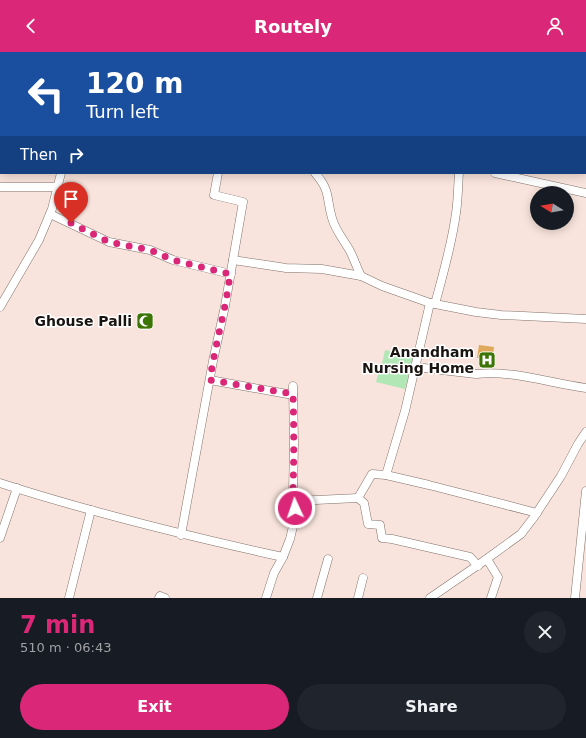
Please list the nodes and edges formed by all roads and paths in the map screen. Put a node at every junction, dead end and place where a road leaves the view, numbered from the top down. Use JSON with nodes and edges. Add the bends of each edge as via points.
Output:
{"nodes":[{"id":1,"x":61,"y":174,"type":"edge"},
{"id":2,"x":218,"y":174,"type":"edge"},
{"id":3,"x":316,"y":174,"type":"edge"},
{"id":4,"x":459,"y":174,"type":"edge"},
{"id":5,"x":500,"y":174,"type":"edge"},
{"id":6,"x":0,"y":187,"type":"edge"},
{"id":7,"x":58,"y":187,"type":"junction"},
{"id":8,"x":586,"y":193,"type":"edge"},
{"id":9,"x":50,"y":214,"type":"junction"},
{"id":10,"x":233,"y":260,"type":"junction"},
{"id":11,"x":230,"y":274,"type":"junction"},
{"id":12,"x":361,"y":276,"type":"junction"},
{"id":13,"x":432,"y":303,"type":"junction"},
{"id":14,"x":0,"y":307,"type":"edge"},
{"id":15,"x":586,"y":319,"type":"edge"},
{"id":16,"x":415,"y":367,"type":"junction"},
{"id":17,"x":210,"y":380,"type":"junction"},
{"id":18,"x":293,"y":386,"type":"dead end"},
{"id":19,"x":586,"y":388,"type":"edge"},
{"id":20,"x":293,"y":394,"type":"junction"},
{"id":21,"x":586,"y":432,"type":"edge"},
{"id":22,"x":386,"y":476,"type":"junction"},
{"id":23,"x":0,"y":483,"type":"edge"},
{"id":24,"x":17,"y":488,"type":"junction"},
{"id":25,"x":586,"y":492,"type":"edge"},
{"id":26,"x":358,"y":498,"type":"junction"},
{"id":27,"x":295,"y":501,"type":"junction"},
{"id":28,"x":91,"y":510,"type":"junction"},
{"id":29,"x":537,"y":513,"type":"junction"},
{"id":30,"x":181,"y":534,"type":"junction"},
{"id":31,"x":0,"y":538,"type":"edge"},
{"id":32,"x":282,"y":557,"type":"junction"},
{"id":33,"x":328,"y":559,"type":"dead end"},
{"id":34,"x":487,"y":559,"type":"junction"},
{"id":35,"x":478,"y":566,"type":"junction"},
{"id":36,"x":363,"y":578,"type":"dead end"},
{"id":37,"x":69,"y":598,"type":"edge"},
{"id":38,"x":159,"y":598,"type":"edge"},
{"id":39,"x":165,"y":598,"type":"edge"},
{"id":40,"x":266,"y":598,"type":"edge"},
{"id":41,"x":317,"y":598,"type":"edge"},
{"id":42,"x":358,"y":598,"type":"edge"},
{"id":43,"x":430,"y":598,"type":"edge"},
{"id":44,"x":491,"y":598,"type":"edge"},
{"id":45,"x":575,"y":598,"type":"edge"}],
"edges":[{"from":1,"to":7,"type":"street"},
{"from":2,"to":10,"type":"street","via":[[214,195],[243,202]]},
{"from":3,"to":12,"type":"street","via":[[326,188],[332,219]]},
{"from":4,"to":13,"type":"street","via":[[457,211],[443,273]]},
{"from":5,"to":8,"type":"street"},
{"from":6,"to":7,"type":"street"},
{"from":7,"to":9,"type":"street"},
{"from":9,"to":11,"type":"street","via":[[109,242],[150,250],[173,260]]},
{"from":9,"to":14,"type":"street","via":[[39,240]]},
{"from":10,"to":11,"type":"street"},
{"from":10,"to":12,"type":"street","via":[[286,268],[322,269]]},
{"from":11,"to":17,"type":"street"},
{"from":12,"to":13,"type":"street"},
{"from":13,"to":15,"type":"street","via":[[488,314]]},
{"from":13,"to":16,"type":"street"},
{"from":16,"to":19,"type":"street","via":[[511,375]]},
{"from":16,"to":22,"type":"street"},
{"from":17,"to":20,"type":"street"},
{"from":17,"to":30,"type":"street"},
{"from":18,"to":20,"type":"street"},
{"from":20,"to":27,"type":"street"},
{"from":21,"to":29,"type":"street"},
{"from":22,"to":26,"type":"street","via":[[372,474]]},
{"from":22,"to":29,"type":"street"},
{"from":23,"to":24,"type":"street"},
{"from":24,"to":28,"type":"street"},
{"from":24,"to":31,"type":"street"},
{"from":25,"to":45,"type":"street"},
{"from":26,"to":27,"type":"street"},
{"from":26,"to":35,"type":"street","via":[[364,503],[368,524],[380,525],[382,538],[470,558]]},
{"from":27,"to":32,"type":"street","via":[[294,522]]},
{"from":28,"to":30,"type":"street"},
{"from":28,"to":37,"type":"street"},
{"from":29,"to":34,"type":"street","via":[[521,534]]},
{"from":30,"to":32,"type":"street"},
{"from":32,"to":40,"type":"street"},
{"from":33,"to":41,"type":"street"},
{"from":34,"to":35,"type":"street"},
{"from":34,"to":44,"type":"street","via":[[498,577]]},
{"from":35,"to":43,"type":"street"},
{"from":36,"to":42,"type":"street"},
{"from":38,"to":39,"type":"street"}]}
